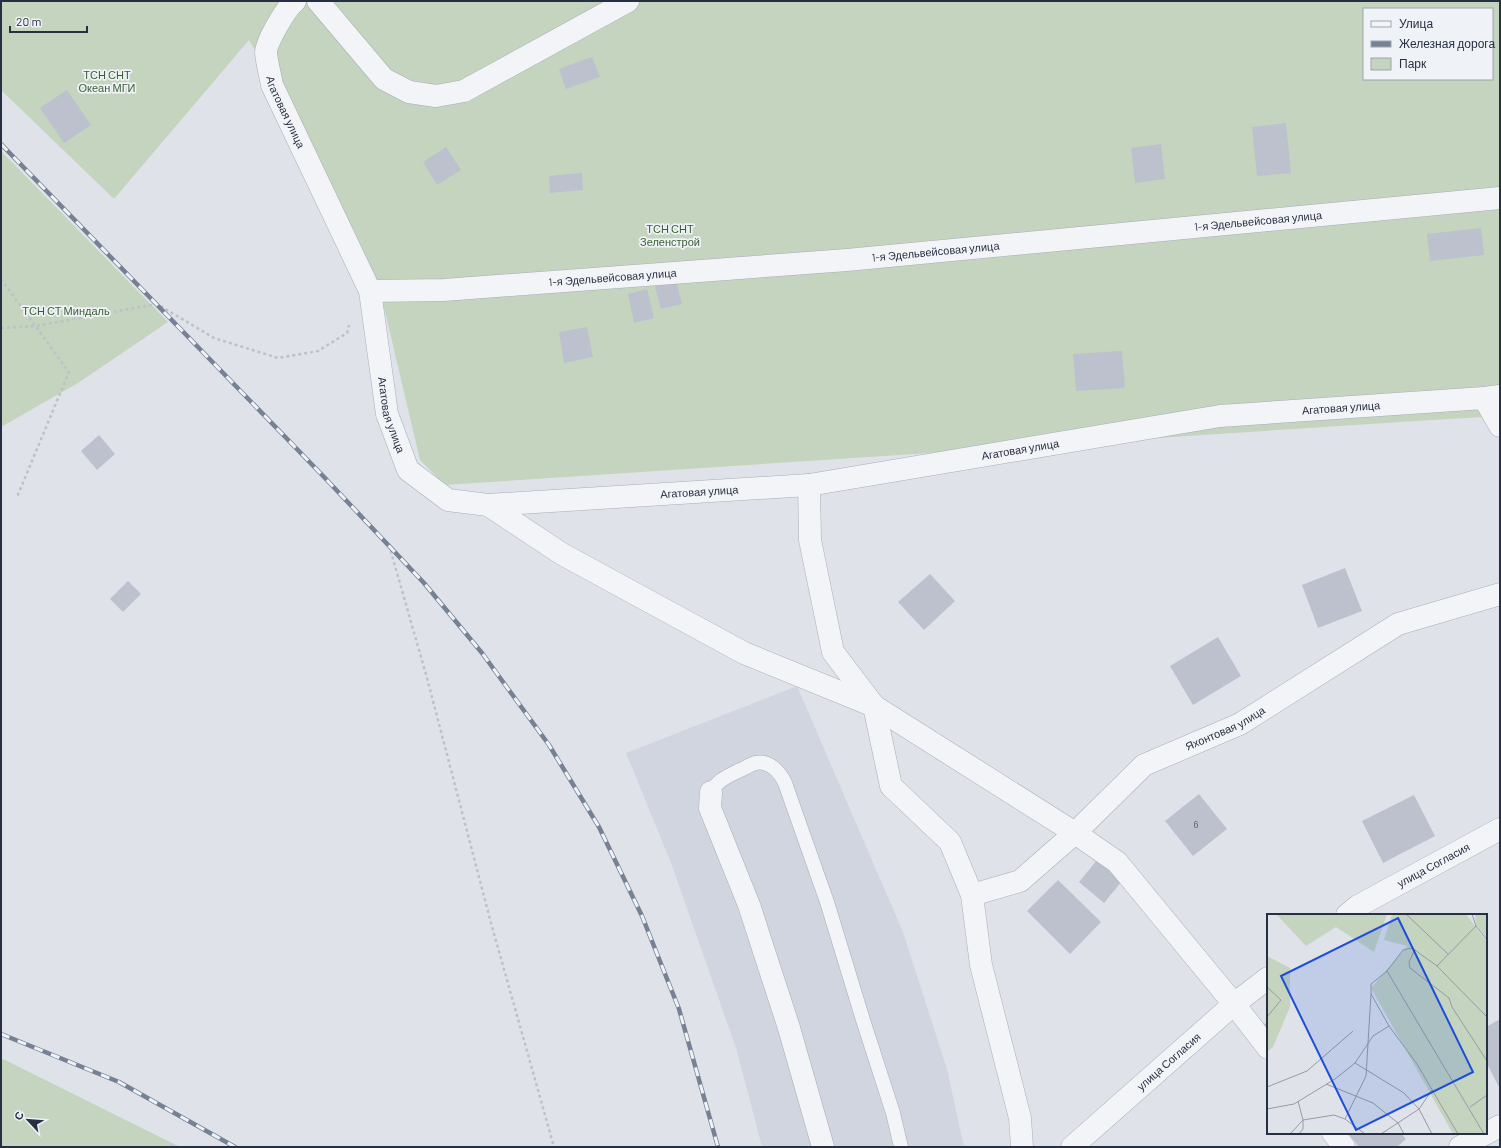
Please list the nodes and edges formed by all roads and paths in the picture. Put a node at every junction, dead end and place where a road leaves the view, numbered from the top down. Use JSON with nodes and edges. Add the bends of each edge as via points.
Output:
{"nodes":[{"id":1,"x":295,"y":1,"type":"edge"},
{"id":2,"x":318,"y":1,"type":"edge"},
{"id":3,"x":628,"y":1,"type":"edge"},
{"id":4,"x":1500,"y":198,"type":"edge"},
{"id":5,"x":1,"y":279,"type":"edge"},
{"id":6,"x":370,"y":292,"type":"junction"},
{"id":7,"x":349,"y":320,"type":"dead end"},
{"id":8,"x":36,"y":326,"type":"junction"},
{"id":9,"x":1,"y":328,"type":"edge"},
{"id":10,"x":1492,"y":397,"type":"edge"},
{"id":11,"x":1500,"y":426,"type":"edge"},
{"id":12,"x":810,"y":484,"type":"junction"},
{"id":13,"x":17,"y":497,"type":"dead end"},
{"id":14,"x":488,"y":505,"type":"junction"},
{"id":15,"x":388,"y":545,"type":"dead end"},
{"id":16,"x":1500,"y":594,"type":"edge"},
{"id":17,"x":874,"y":706,"type":"junction"},
{"id":18,"x":711,"y":792,"type":"joint"},
{"id":19,"x":1500,"y":829,"type":"edge"},
{"id":20,"x":1075,"y":832,"type":"junction"},
{"id":21,"x":972,"y":895,"type":"junction"},
{"id":22,"x":1348,"y":914,"type":"edge"},
{"id":23,"x":1267,"y":979,"type":"edge"},
{"id":24,"x":1234,"y":1004,"type":"junction"},
{"id":25,"x":1267,"y":1047,"type":"edge"},
{"id":26,"x":1500,"y":1126,"type":"edge"},
{"id":27,"x":1487,"y":1133,"type":"edge"},
{"id":28,"x":1334,"y":1134,"type":"edge"},
{"id":29,"x":1485,"y":1134,"type":"edge"},
{"id":30,"x":554,"y":1147,"type":"edge"},
{"id":31,"x":823,"y":1147,"type":"edge"},
{"id":32,"x":901,"y":1147,"type":"edge"},
{"id":33,"x":1022,"y":1147,"type":"edge"},
{"id":34,"x":1072,"y":1147,"type":"edge"},
{"id":35,"x":1344,"y":1147,"type":"edge"},
{"id":36,"x":1460,"y":1147,"type":"edge"}],
"edges":[{"from":1,"to":6,"type":"street","name":"Агатовая улица","via":[[279,22],[266,51],[272,84]]},
{"from":2,"to":3,"type":"street","via":[[384,79],[409,92],[436,96],[464,91]]},
{"from":4,"to":6,"type":"street","name":"1-я Эдельвейсовая улица","via":[[848,260],[444,290]]},
{"from":5,"to":8,"type":"path"},
{"from":6,"to":14,"type":"street","name":"Агатовая улица","via":[[387,414],[408,470],[448,500]]},
{"from":7,"to":8,"type":"path","via":[[347,333],[318,351],[278,358],[214,338],[156,304]]},
{"from":8,"to":9,"type":"path"},
{"from":8,"to":13,"type":"path","via":[[69,372]]},
{"from":10,"to":11,"type":"street"},
{"from":10,"to":12,"type":"street","name":"Агатовая улица","via":[[1220,416]]},
{"from":12,"to":14,"type":"street","name":"Агатовая улица"},
{"from":12,"to":17,"type":"street","via":[[810,540],[833,652]]},
{"from":14,"to":17,"type":"street","via":[[562,554],[744,653]]},
{"from":15,"to":30,"type":"path","via":[[428,678],[491,923]]},
{"from":16,"to":20,"type":"street","name":"Яхонтовая улица","via":[[1398,624],[1240,724],[1144,765]]},
{"from":17,"to":20,"type":"street"},
{"from":17,"to":21,"type":"street","via":[[891,786],[950,842]]},
{"from":18,"to":31,"type":"street","via":[[710,808],[748,905],[787,1021]]},
{"from":18,"to":32,"type":"lane","via":[[721,780],[756,763],[765,764],[781,774],[827,902],[893,1113]]},
{"from":19,"to":22,"type":"street","name":"улица Согласия","via":[[1358,906]]},
{"from":20,"to":21,"type":"street","name":"Яхонтовая улица","via":[[1020,881]]},
{"from":20,"to":24,"type":"street","via":[[1117,862]]},
{"from":21,"to":33,"type":"street","via":[[981,965],[1020,1118]]},
{"from":23,"to":24,"type":"street","name":"улица Согласия"},
{"from":24,"to":25,"type":"street"},
{"from":24,"to":34,"type":"street","name":"улица Согласия"},
{"from":26,"to":27,"type":"street"},
{"from":28,"to":35,"type":"street"},
{"from":29,"to":36,"type":"street"}]}
